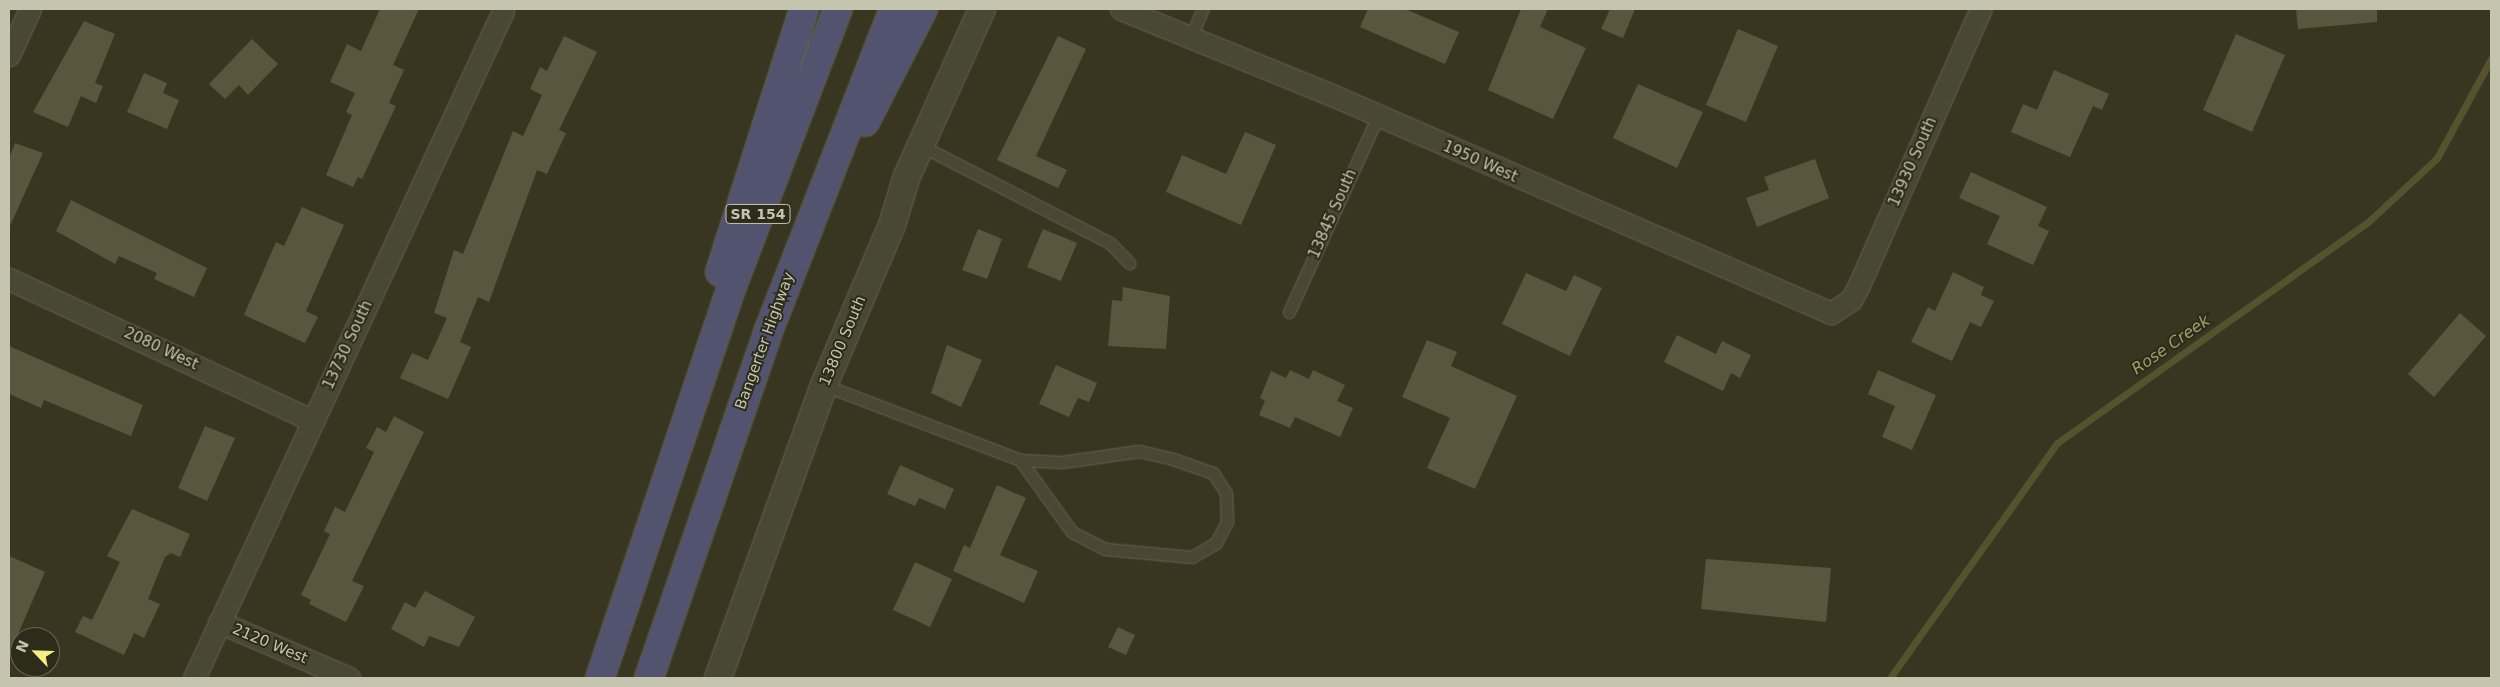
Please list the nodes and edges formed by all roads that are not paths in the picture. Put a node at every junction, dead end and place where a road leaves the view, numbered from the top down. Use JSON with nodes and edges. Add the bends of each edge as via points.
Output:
{"nodes":[{"id":1,"x":30,"y":9,"type":"edge"},
{"id":2,"x":804,"y":9,"type":"edge"},
{"id":3,"x":838,"y":9,"type":"edge"},
{"id":4,"x":894,"y":9,"type":"edge"},
{"id":5,"x":923,"y":9,"type":"edge"},
{"id":6,"x":982,"y":9,"type":"edge"},
{"id":7,"x":1121,"y":9,"type":"edge"},
{"id":8,"x":1203,"y":9,"type":"edge"},
{"id":9,"x":1981,"y":9,"type":"edge"},
{"id":10,"x":503,"y":11,"type":"dead end"},
{"id":11,"x":1190,"y":39,"type":"junction"},
{"id":12,"x":9,"y":55,"type":"edge"},
{"id":13,"x":1378,"y":116,"type":"junction"},
{"id":14,"x":920,"y":145,"type":"junction"},
{"id":15,"x":1129,"y":263,"type":"dead end"},
{"id":16,"x":9,"y":279,"type":"edge"},
{"id":17,"x":1839,"y":311,"type":"joint"},
{"id":18,"x":1289,"y":312,"type":"dead end"},
{"id":19,"x":768,"y":332,"type":"junction"},
{"id":20,"x":824,"y":384,"type":"junction"},
{"id":21,"x":313,"y":420,"type":"junction"},
{"id":22,"x":684,"y":422,"type":"junction"},
{"id":23,"x":1020,"y":460,"type":"junction"},
{"id":24,"x":220,"y":622,"type":"junction"},
{"id":25,"x":194,"y":678,"type":"edge"},
{"id":26,"x":349,"y":678,"type":"edge"},
{"id":27,"x":600,"y":678,"type":"edge"},
{"id":28,"x":649,"y":678,"type":"edge"},
{"id":29,"x":718,"y":678,"type":"edge"}],
"edges":[{"from":1,"to":12,"type":"street"},
{"from":2,"to":22,"type":"highway","via":[[738,206]]},
{"from":3,"to":22,"type":"highway","number":"SR 154"},
{"from":4,"to":19,"type":"highway","name":"Bangerter Highway","number":"SR 154"},
{"from":5,"to":19,"type":"highway"},
{"from":6,"to":14,"type":"street","name":"13800 South"},
{"from":7,"to":11,"type":"street","name":"1950 West"},
{"from":8,"to":11,"type":"lane"},
{"from":9,"to":17,"type":"street","name":"13930 South","via":[[1858,286]]},
{"from":10,"to":21,"type":"street","name":"13730 South"},
{"from":11,"to":13,"type":"street","name":"1950 West"},
{"from":13,"to":17,"type":"street","name":"1950 West","via":[[1816,309]]},
{"from":13,"to":18,"type":"lane","name":"13845 South"},
{"from":14,"to":15,"type":"lane","via":[[1110,243]]},
{"from":14,"to":20,"type":"street","name":"13800 South"},
{"from":16,"to":21,"type":"street","name":"2080 West"},
{"from":19,"to":28,"type":"highway","name":"Bangerter Highway","number":"SR 154"},
{"from":20,"to":23,"type":"lane"},
{"from":20,"to":29,"type":"street","name":"13800 South"},
{"from":21,"to":24,"type":"street","name":"13730 South"},
{"from":22,"to":27,"type":"highway","number":"SR 154"},
{"from":23,"to":23,"type":"lane","via":[[1062,462],[1139,451],[1173,458],[1213,473],[1226,493],[1227,522],[1216,543],[1192,557],[1105,549],[1072,532]]},
{"from":24,"to":25,"type":"street","name":"13730 South"},
{"from":24,"to":26,"type":"street","name":"2120 West"}]}
